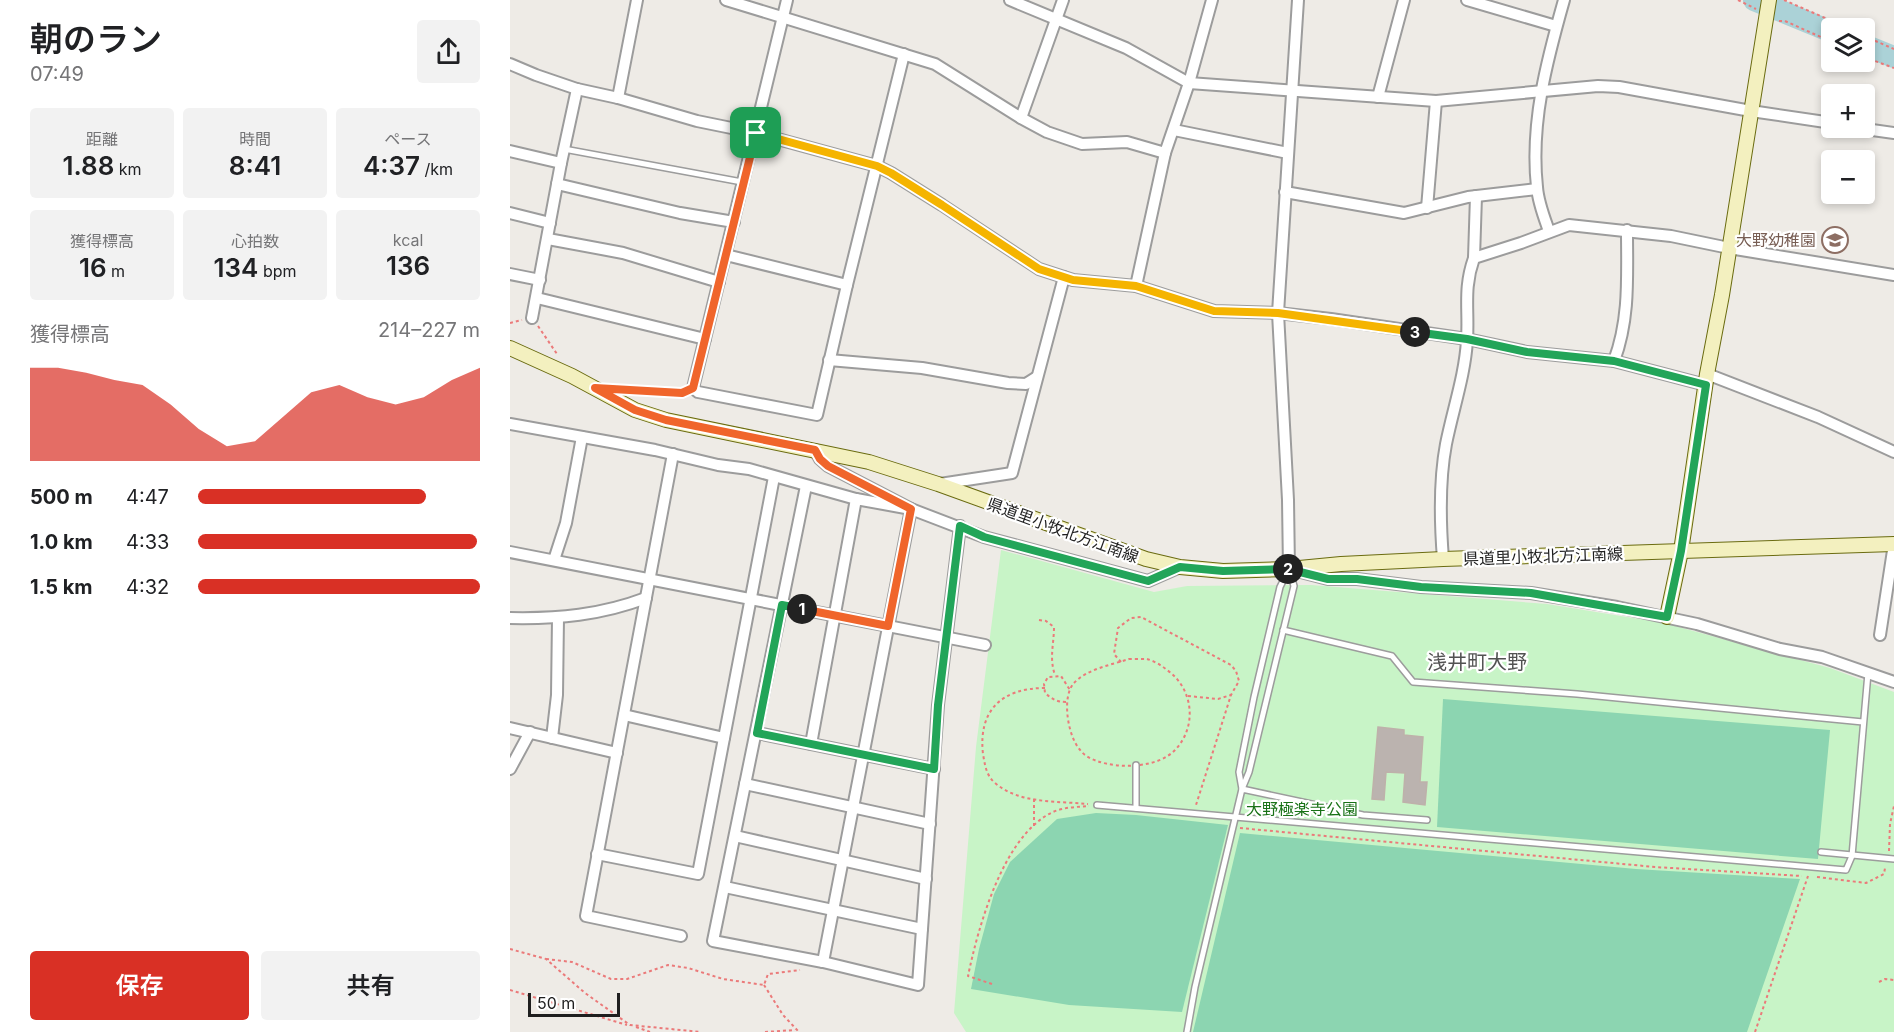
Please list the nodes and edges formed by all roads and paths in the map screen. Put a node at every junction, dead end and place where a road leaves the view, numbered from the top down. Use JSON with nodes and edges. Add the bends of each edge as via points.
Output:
{"nodes":[{"id":1,"x":637,"y":0,"type":"edge"},
{"id":2,"x":726,"y":0,"type":"edge"},
{"id":3,"x":788,"y":0,"type":"edge"},
{"id":4,"x":1010,"y":0,"type":"edge"},
{"id":5,"x":1063,"y":0,"type":"edge"},
{"id":6,"x":1212,"y":0,"type":"edge"},
{"id":7,"x":1298,"y":0,"type":"edge"},
{"id":8,"x":1404,"y":0,"type":"edge"},
{"id":9,"x":1467,"y":0,"type":"edge"},
{"id":10,"x":1564,"y":0,"type":"edge"},
{"id":11,"x":1738,"y":0,"type":"edge"},
{"id":12,"x":1784,"y":0,"type":"edge"},
{"id":13,"x":1767,"y":10,"type":"edge"},
{"id":14,"x":783,"y":17,"type":"junction"},
{"id":15,"x":1056,"y":18,"type":"junction"},
{"id":16,"x":1825,"y":18,"type":"edge"},
{"id":17,"x":1556,"y":26,"type":"junction"},
{"id":18,"x":1821,"y":37,"type":"edge"},
{"id":19,"x":1875,"y":41,"type":"edge"},
{"id":20,"x":1894,"y":49,"type":"edge"},
{"id":21,"x":904,"y":54,"type":"junction"},
{"id":22,"x":1875,"y":61,"type":"edge"},
{"id":23,"x":510,"y":64,"type":"edge"},
{"id":24,"x":1894,"y":68,"type":"edge"},
{"id":25,"x":1189,"y":83,"type":"junction"},
{"id":26,"x":577,"y":89,"type":"junction"},
{"id":27,"x":1542,"y":90,"type":"junction"},
{"id":28,"x":1293,"y":91,"type":"junction"},
{"id":29,"x":1378,"y":97,"type":"junction"},
{"id":30,"x":618,"y":98,"type":"junction"},
{"id":31,"x":1436,"y":101,"type":"junction"},
{"id":32,"x":1751,"y":111,"type":"junction"},
{"id":33,"x":1021,"y":118,"type":"junction"},
{"id":34,"x":1821,"y":121,"type":"edge"},
{"id":35,"x":1174,"y":130,"type":"junction"},
{"id":36,"x":1875,"y":130,"type":"edge"},
{"id":37,"x":756,"y":133,"type":"junction"},
{"id":38,"x":1894,"y":133,"type":"edge"},
{"id":39,"x":564,"y":149,"type":"junction"},
{"id":40,"x":510,"y":151,"type":"edge"},
{"id":41,"x":1165,"y":153,"type":"junction"},
{"id":42,"x":1288,"y":153,"type":"junction"},
{"id":43,"x":561,"y":163,"type":"junction"},
{"id":44,"x":877,"y":166,"type":"junction"},
{"id":45,"x":744,"y":182,"type":"junction"},
{"id":46,"x":557,"y":184,"type":"junction"},
{"id":47,"x":1537,"y":189,"type":"junction"},
{"id":48,"x":1285,"y":192,"type":"junction"},
{"id":49,"x":1476,"y":196,"type":"junction"},
{"id":50,"x":1427,"y":208,"type":"junction"},
{"id":51,"x":510,"y":213,"type":"edge"},
{"id":52,"x":734,"y":222,"type":"junction"},
{"id":53,"x":550,"y":223,"type":"junction"},
{"id":54,"x":1627,"y":230,"type":"junction"},
{"id":55,"x":1549,"y":231,"type":"junction"},
{"id":56,"x":548,"y":239,"type":"junction"},
{"id":57,"x":1729,"y":248,"type":"junction"},
{"id":58,"x":726,"y":255,"type":"junction"},
{"id":59,"x":1474,"y":258,"type":"junction"},
{"id":60,"x":510,"y":274,"type":"edge"},
{"id":61,"x":1894,"y":275,"type":"edge"},
{"id":62,"x":1064,"y":277,"type":"junction"},
{"id":63,"x":540,"y":280,"type":"junction"},
{"id":64,"x":719,"y":282,"type":"junction"},
{"id":65,"x":847,"y":285,"type":"junction"},
{"id":66,"x":1136,"y":286,"type":"junction"},
{"id":67,"x":537,"y":298,"type":"junction"},
{"id":68,"x":1278,"y":313,"type":"junction"},
{"id":69,"x":532,"y":318,"type":"joint"},
{"id":70,"x":705,"y":339,"type":"junction"},
{"id":71,"x":1467,"y":339,"type":"junction"},
{"id":72,"x":510,"y":348,"type":"edge"},
{"id":73,"x":559,"y":357,"type":"dead end"},
{"id":74,"x":829,"y":360,"type":"junction"},
{"id":75,"x":1614,"y":361,"type":"junction"},
{"id":76,"x":1038,"y":377,"type":"junction"},
{"id":77,"x":1706,"y":380,"type":"junction"},
{"id":78,"x":693,"y":388,"type":"junction"},
{"id":79,"x":627,"y":390,"type":"dead end"},
{"id":80,"x":510,"y":424,"type":"edge"},
{"id":81,"x":582,"y":437,"type":"junction"},
{"id":82,"x":815,"y":450,"type":"junction"},
{"id":83,"x":1894,"y":452,"type":"edge"},
{"id":84,"x":673,"y":454,"type":"junction"},
{"id":85,"x":774,"y":477,"type":"junction"},
{"id":86,"x":938,"y":484,"type":"junction"},
{"id":87,"x":806,"y":486,"type":"junction"},
{"id":88,"x":856,"y":499,"type":"junction"},
{"id":89,"x":911,"y":509,"type":"junction"},
{"id":90,"x":960,"y":526,"type":"junction"},
{"id":91,"x":1894,"y":544,"type":"edge"},
{"id":92,"x":1681,"y":551,"type":"junction"},
{"id":93,"x":510,"y":552,"type":"edge"},
{"id":94,"x":1443,"y":559,"type":"junction"},
{"id":95,"x":554,"y":560,"type":"junction"},
{"id":96,"x":1180,"y":567,"type":"junction"},
{"id":97,"x":1289,"y":569,"type":"junction"},
{"id":98,"x":650,"y":579,"type":"junction"},
{"id":99,"x":646,"y":598,"type":"junction"},
{"id":100,"x":752,"y":599,"type":"junction"},
{"id":101,"x":782,"y":605,"type":"junction"},
{"id":102,"x":834,"y":615,"type":"junction"},
{"id":103,"x":1667,"y":617,"type":"junction"},
{"id":104,"x":510,"y":618,"type":"edge"},
{"id":105,"x":558,"y":618,"type":"junction"},
{"id":106,"x":1039,"y":620,"type":"dead end"},
{"id":107,"x":888,"y":626,"type":"junction"},
{"id":108,"x":1283,"y":630,"type":"junction"},
{"id":109,"x":1880,"y":635,"type":"dead end"},
{"id":110,"x":947,"y":638,"type":"junction"},
{"id":111,"x":985,"y":645,"type":"dead end"},
{"id":112,"x":1121,"y":662,"type":"junction"},
{"id":113,"x":1868,"y":673,"type":"junction"},
{"id":114,"x":1055,"y":675,"type":"junction"},
{"id":115,"x":1894,"y":682,"type":"edge"},
{"id":116,"x":1045,"y":688,"type":"junction"},
{"id":117,"x":1071,"y":690,"type":"junction"},
{"id":118,"x":1231,"y":695,"type":"junction"},
{"id":119,"x":1188,"y":696,"type":"junction"},
{"id":120,"x":1066,"y":702,"type":"junction"},
{"id":121,"x":624,"y":715,"type":"junction"},
{"id":122,"x":1863,"y":722,"type":"junction"},
{"id":123,"x":510,"y":728,"type":"edge"},
{"id":124,"x":530,"y":732,"type":"junction"},
{"id":125,"x":757,"y":733,"type":"junction"},
{"id":126,"x":552,"y":738,"type":"junction"},
{"id":127,"x":724,"y":738,"type":"junction"},
{"id":128,"x":811,"y":744,"type":"junction"},
{"id":129,"x":616,"y":753,"type":"junction"},
{"id":130,"x":863,"y":754,"type":"junction"},
{"id":131,"x":1136,"y":765,"type":"junction"},
{"id":132,"x":510,"y":769,"type":"edge"},
{"id":133,"x":934,"y":769,"type":"junction"},
{"id":134,"x":745,"y":784,"type":"junction"},
{"id":135,"x":1242,"y":789,"type":"junction"},
{"id":136,"x":1034,"y":799,"type":"junction"},
{"id":137,"x":1097,"y":806,"type":"junction"},
{"id":138,"x":1894,"y":806,"type":"edge"},
{"id":139,"x":853,"y":808,"type":"junction"},
{"id":140,"x":1136,"y":808,"type":"junction"},
{"id":141,"x":1194,"y":813,"type":"junction"},
{"id":142,"x":1237,"y":818,"type":"junction"},
{"id":143,"x":1428,"y":820,"type":"dead end"},
{"id":144,"x":930,"y":824,"type":"junction"},
{"id":145,"x":1034,"y":826,"type":"junction"},
{"id":146,"x":1234,"y":828,"type":"junction"},
{"id":147,"x":735,"y":837,"type":"junction"},
{"id":148,"x":1821,"y":852,"type":"dead end"},
{"id":149,"x":597,"y":854,"type":"junction"},
{"id":150,"x":1852,"y":856,"type":"junction"},
{"id":151,"x":1891,"y":859,"type":"edge"},
{"id":152,"x":843,"y":861,"type":"junction"},
{"id":153,"x":1808,"y":876,"type":"junction"},
{"id":154,"x":926,"y":879,"type":"junction"},
{"id":155,"x":725,"y":887,"type":"junction"},
{"id":156,"x":833,"y":910,"type":"junction"},
{"id":157,"x":922,"y":929,"type":"junction"},
{"id":158,"x":681,"y":936,"type":"dead end"},
{"id":159,"x":510,"y":949,"type":"edge"},
{"id":160,"x":546,"y":959,"type":"junction"},
{"id":161,"x":823,"y":962,"type":"junction"},
{"id":162,"x":1894,"y":980,"type":"edge"},
{"id":163,"x":1879,"y":982,"type":"dead end"},
{"id":164,"x":992,"y":984,"type":"dead end"},
{"id":165,"x":764,"y":985,"type":"junction"},
{"id":166,"x":510,"y":990,"type":"edge"},
{"id":167,"x":630,"y":1025,"type":"junction"},
{"id":168,"x":795,"y":1029,"type":"junction"},
{"id":169,"x":650,"y":1032,"type":"edge"},
{"id":170,"x":701,"y":1032,"type":"edge"},
{"id":171,"x":765,"y":1032,"type":"edge"},
{"id":172,"x":799,"y":1032,"type":"edge"},
{"id":173,"x":1186,"y":1032,"type":"edge"},
{"id":174,"x":1755,"y":1032,"type":"edge"}],
"edges":[{"from":1,"to":30,"type":"street"},
{"from":2,"to":14,"type":"street"},
{"from":3,"to":14,"type":"street"},
{"from":4,"to":15,"type":"street"},
{"from":5,"to":15,"type":"street"},
{"from":6,"to":25,"type":"street"},
{"from":7,"to":28,"type":"street"},
{"from":8,"to":29,"type":"street"},
{"from":9,"to":17,"type":"street"},
{"from":10,"to":17,"type":"street"},
{"from":11,"to":13,"type":"path"},
{"from":12,"to":16,"type":"path"},
{"from":13,"to":18,"type":"path","via":[[1777,21]]},
{"from":13,"to":32,"type":"main road"},
{"from":14,"to":21,"type":"street"},
{"from":14,"to":37,"type":"street"},
{"from":15,"to":25,"type":"street","via":[[1126,48]]},
{"from":15,"to":33,"type":"street"},
{"from":17,"to":27,"type":"street"},
{"from":19,"to":20,"type":"path"},
{"from":21,"to":33,"type":"street","via":[[935,64]]},
{"from":21,"to":44,"type":"street"},
{"from":22,"to":24,"type":"path"},
{"from":23,"to":26,"type":"street"},
{"from":25,"to":28,"type":"street"},
{"from":25,"to":35,"type":"street"},
{"from":26,"to":30,"type":"street"},
{"from":26,"to":39,"type":"street"},
{"from":27,"to":31,"type":"street"},
{"from":27,"to":32,"type":"street","via":[[1619,87]]},
{"from":27,"to":47,"type":"street","via":[[1535,145]]},
{"from":28,"to":29,"type":"street"},
{"from":28,"to":42,"type":"street"},
{"from":29,"to":31,"type":"street"},
{"from":30,"to":37,"type":"street"},
{"from":31,"to":50,"type":"street"},
{"from":32,"to":34,"type":"street"},
{"from":32,"to":57,"type":"main road"},
{"from":33,"to":41,"type":"street","via":[[1082,144],[1127,142]]},
{"from":35,"to":41,"type":"street"},
{"from":35,"to":42,"type":"street"},
{"from":36,"to":38,"type":"street"},
{"from":37,"to":44,"type":"street"},
{"from":37,"to":45,"type":"street"},
{"from":39,"to":43,"type":"street"},
{"from":39,"to":45,"type":"lane"},
{"from":40,"to":43,"type":"street"},
{"from":41,"to":66,"type":"street"},
{"from":42,"to":48,"type":"street"},
{"from":43,"to":46,"type":"street"},
{"from":44,"to":62,"type":"street","via":[[1039,269]]},
{"from":44,"to":65,"type":"street"},
{"from":45,"to":52,"type":"street"},
{"from":46,"to":52,"type":"street"},
{"from":46,"to":53,"type":"street"},
{"from":47,"to":49,"type":"street"},
{"from":47,"to":55,"type":"street"},
{"from":48,"to":50,"type":"street","via":[[1404,213]]},
{"from":48,"to":68,"type":"street"},
{"from":49,"to":50,"type":"street"},
{"from":49,"to":59,"type":"street"},
{"from":51,"to":53,"type":"street"},
{"from":52,"to":58,"type":"street"},
{"from":53,"to":56,"type":"street"},
{"from":54,"to":55,"type":"street","via":[[1569,225]]},
{"from":54,"to":57,"type":"street"},
{"from":54,"to":75,"type":"street","via":[[1626,320]]},
{"from":55,"to":59,"type":"street"},
{"from":56,"to":63,"type":"street"},
{"from":56,"to":64,"type":"street","via":[[623,253]]},
{"from":57,"to":61,"type":"street"},
{"from":57,"to":77,"type":"main road"},
{"from":58,"to":64,"type":"street"},
{"from":58,"to":65,"type":"street"},
{"from":59,"to":71,"type":"street","via":[[1466,297]]},
{"from":60,"to":63,"type":"street"},
{"from":62,"to":66,"type":"street"},
{"from":62,"to":76,"type":"street"},
{"from":63,"to":67,"type":"street"},
{"from":64,"to":70,"type":"street"},
{"from":65,"to":74,"type":"street"},
{"from":66,"to":68,"type":"street","via":[[1214,311]]},
{"from":67,"to":69,"type":"street"},
{"from":67,"to":70,"type":"street"},
{"from":68,"to":71,"type":"street"},
{"from":68,"to":97,"type":"street"},
{"from":69,"to":73,"type":"path"},
{"from":70,"to":78,"type":"street"},
{"from":71,"to":75,"type":"street","via":[[1527,352]]},
{"from":71,"to":94,"type":"street","via":[[1446,445]]},
{"from":72,"to":82,"type":"main road","name":"県道里小牧北方江南線","via":[[635,410],[666,420]]},
{"from":74,"to":76,"type":"street","via":[[922,368],[1008,383],[1026,384]]},
{"from":74,"to":78,"type":"street","via":[[817,416]]},
{"from":75,"to":77,"type":"street"},
{"from":76,"to":86,"type":"street","via":[[1012,473]]},
{"from":77,"to":83,"type":"street","via":[[1818,417]]},
{"from":77,"to":92,"type":"main road"},
{"from":78,"to":79,"type":"path","via":[[682,393]]},
{"from":80,"to":81,"type":"street"},
{"from":81,"to":84,"type":"street"},
{"from":81,"to":95,"type":"street","via":[[566,523]]},
{"from":82,"to":86,"type":"main road","name":"県道里小牧北方江南線"},
{"from":82,"to":89,"type":"street","via":[[828,466]]},
{"from":84,"to":85,"type":"street"},
{"from":84,"to":98,"type":"street"},
{"from":85,"to":87,"type":"street"},
{"from":85,"to":100,"type":"street"},
{"from":86,"to":96,"type":"main road","name":"県道里小牧北方江南線","via":[[1146,559]]},
{"from":87,"to":88,"type":"street"},
{"from":87,"to":101,"type":"street"},
{"from":88,"to":89,"type":"street"},
{"from":88,"to":102,"type":"street"},
{"from":89,"to":90,"type":"street"},
{"from":89,"to":107,"type":"street"},
{"from":90,"to":96,"type":"street","via":[[984,537],[1148,581]]},
{"from":90,"to":110,"type":"street"},
{"from":91,"to":92,"type":"main road","name":"県道里小牧北方江南線"},
{"from":91,"to":109,"type":"street"},
{"from":92,"to":94,"type":"main road","name":"県道里小牧北方江南線"},
{"from":92,"to":103,"type":"main road"},
{"from":93,"to":95,"type":"street"},
{"from":94,"to":97,"type":"main road","name":"県道里小牧北方江南線"},
{"from":95,"to":98,"type":"street"},
{"from":96,"to":97,"type":"main road","name":"県道里小牧北方江南線","via":[[1223,571]]},
{"from":97,"to":103,"type":"street","via":[[1328,579],[1543,595]]},
{"from":97,"to":108,"type":"lane","via":[[1294,586]]},
{"from":97,"to":135,"type":"lane","via":[[1280,587],[1254,697],[1239,772]]},
{"from":98,"to":99,"type":"street"},
{"from":98,"to":100,"type":"street"},
{"from":99,"to":105,"type":"street","via":[[595,614]]},
{"from":99,"to":121,"type":"street"},
{"from":100,"to":101,"type":"street"},
{"from":100,"to":127,"type":"street"},
{"from":101,"to":102,"type":"street"},
{"from":101,"to":125,"type":"street"},
{"from":102,"to":107,"type":"street"},
{"from":102,"to":128,"type":"street"},
{"from":103,"to":113,"type":"street","via":[[1822,657]]},
{"from":104,"to":105,"type":"street"},
{"from":105,"to":126,"type":"street"},
{"from":106,"to":114,"type":"path","via":[[1054,627],[1050,652]]},
{"from":107,"to":110,"type":"street"},
{"from":107,"to":130,"type":"street"},
{"from":108,"to":122,"type":"lane","via":[[1392,656],[1413,682]]},
{"from":108,"to":135,"type":"lane"},
{"from":110,"to":111,"type":"street"},
{"from":110,"to":133,"type":"street"},
{"from":112,"to":117,"type":"path","via":[[1085,675],[1072,684]]},
{"from":112,"to":118,"type":"path","via":[[1114,654],[1118,628],[1131,618],[1141,617],[1231,666],[1239,681]]},
{"from":112,"to":119,"type":"path","via":[[1149,660],[1161,665],[1174,675]]},
{"from":113,"to":115,"type":"street"},
{"from":113,"to":122,"type":"lane"},
{"from":114,"to":116,"type":"path","via":[[1048,677]]},
{"from":114,"to":117,"type":"path","via":[[1061,676]]},
{"from":116,"to":120,"type":"path","via":[[1052,698]]},
{"from":116,"to":136,"type":"path","via":[[1006,695],[988,714],[982,738],[985,769],[990,777],[1011,792]]},
{"from":117,"to":120,"type":"path"},
{"from":118,"to":119,"type":"path","via":[[1218,699]]},
{"from":118,"to":141,"type":"path"},
{"from":119,"to":131,"type":"path","via":[[1190,724],[1174,751]]},
{"from":120,"to":131,"type":"path","via":[[1070,732],[1080,751],[1106,764]]},
{"from":121,"to":127,"type":"street"},
{"from":121,"to":129,"type":"street"},
{"from":122,"to":150,"type":"lane"},
{"from":123,"to":124,"type":"street"},
{"from":124,"to":126,"type":"street"},
{"from":124,"to":132,"type":"street"},
{"from":125,"to":128,"type":"street"},
{"from":125,"to":134,"type":"street"},
{"from":126,"to":129,"type":"street"},
{"from":127,"to":149,"type":"street","via":[[698,874]]},
{"from":128,"to":130,"type":"street"},
{"from":129,"to":149,"type":"street"},
{"from":130,"to":133,"type":"street"},
{"from":130,"to":139,"type":"street"},
{"from":131,"to":140,"type":"lane"},
{"from":133,"to":144,"type":"street"},
{"from":134,"to":139,"type":"street"},
{"from":134,"to":147,"type":"street"},
{"from":135,"to":142,"type":"lane"},
{"from":135,"to":143,"type":"lane","via":[[1363,814]]},
{"from":136,"to":137,"type":"path"},
{"from":136,"to":145,"type":"path"},
{"from":137,"to":140,"type":"lane"},
{"from":137,"to":145,"type":"path","via":[[1060,809]]},
{"from":138,"to":151,"type":"path"},
{"from":139,"to":144,"type":"street"},
{"from":139,"to":152,"type":"street"},
{"from":140,"to":141,"type":"lane"},
{"from":141,"to":142,"type":"lane"},
{"from":142,"to":146,"type":"lane"},
{"from":142,"to":150,"type":"lane","via":[[1846,870]]},
{"from":144,"to":154,"type":"street"},
{"from":145,"to":164,"type":"path","via":[[1003,867],[992,889],[970,964],[968,976]]},
{"from":146,"to":153,"type":"path","via":[[1655,867]]},
{"from":146,"to":173,"type":"lane"},
{"from":147,"to":152,"type":"street"},
{"from":147,"to":155,"type":"street"},
{"from":148,"to":150,"type":"lane"},
{"from":149,"to":158,"type":"street","via":[[586,916]]},
{"from":150,"to":151,"type":"lane"},
{"from":151,"to":153,"type":"path","via":[[1884,874],[1866,883]]},
{"from":152,"to":154,"type":"street"},
{"from":152,"to":156,"type":"street"},
{"from":153,"to":174,"type":"path"},
{"from":154,"to":157,"type":"street"},
{"from":155,"to":156,"type":"street"},
{"from":155,"to":161,"type":"street","via":[[713,941]]},
{"from":156,"to":157,"type":"street"},
{"from":156,"to":161,"type":"street"},
{"from":157,"to":161,"type":"street","via":[[918,985]]},
{"from":159,"to":160,"type":"path"},
{"from":160,"to":165,"type":"path","via":[[572,962],[611,979],[627,979],[668,965]]},
{"from":160,"to":167,"type":"path"},
{"from":161,"to":165,"type":"path","via":[[768,974]]},
{"from":162,"to":163,"type":"path"},
{"from":165,"to":168,"type":"path"},
{"from":166,"to":167,"type":"path"},
{"from":167,"to":169,"type":"path"},
{"from":167,"to":170,"type":"path"},
{"from":168,"to":171,"type":"path"},
{"from":168,"to":172,"type":"path"}]}
